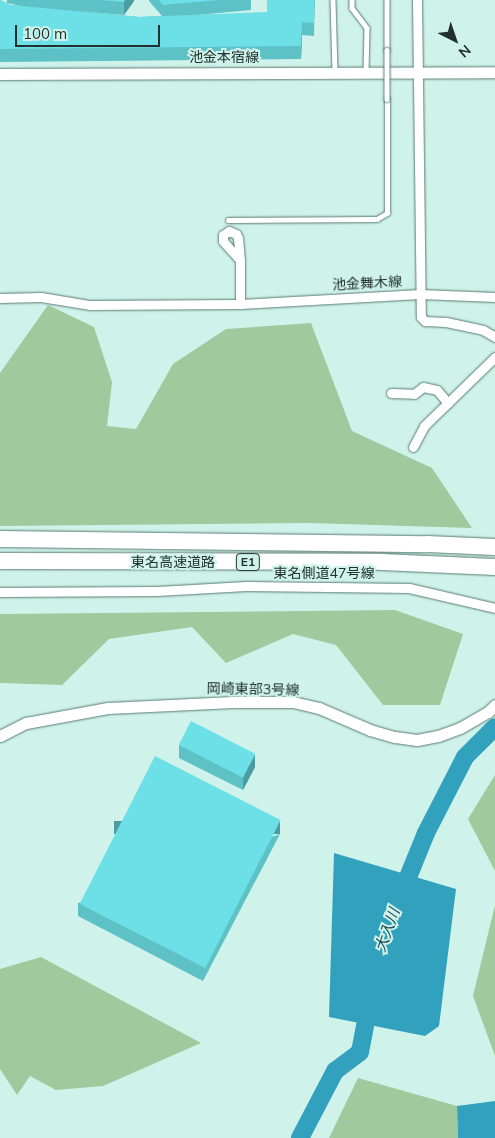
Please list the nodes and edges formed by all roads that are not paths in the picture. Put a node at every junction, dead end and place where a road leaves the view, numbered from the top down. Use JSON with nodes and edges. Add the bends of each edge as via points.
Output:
{"nodes":[{"id":1,"x":333,"y":0,"type":"edge"},
{"id":2,"x":352,"y":0,"type":"edge"},
{"id":3,"x":387,"y":0,"type":"edge"},
{"id":4,"x":418,"y":0,"type":"edge"},
{"id":5,"x":335,"y":71,"type":"junction"},
{"id":6,"x":366,"y":71,"type":"junction"},
{"id":7,"x":417,"y":71,"type":"junction"},
{"id":8,"x":495,"y":72,"type":"edge"},
{"id":9,"x":0,"y":74,"type":"edge"},
{"id":10,"x":228,"y":220,"type":"dead end"},
{"id":11,"x":240,"y":260,"type":"dead end"},
{"id":12,"x":420,"y":294,"type":"junction"},
{"id":13,"x":0,"y":298,"type":"edge"},
{"id":14,"x":495,"y":298,"type":"edge"},
{"id":15,"x":240,"y":304,"type":"junction"},
{"id":16,"x":495,"y":337,"type":"edge"},
{"id":17,"x":495,"y":357,"type":"edge"},
{"id":18,"x":391,"y":393,"type":"dead end"},
{"id":19,"x":448,"y":403,"type":"junction"},
{"id":20,"x":413,"y":448,"type":"dead end"},
{"id":21,"x":0,"y":539,"type":"edge"},
{"id":22,"x":495,"y":547,"type":"edge"},
{"id":23,"x":0,"y":561,"type":"edge"},
{"id":24,"x":495,"y":567,"type":"edge"},
{"id":25,"x":0,"y":592,"type":"edge"},
{"id":26,"x":495,"y":608,"type":"edge"},
{"id":27,"x":495,"y":705,"type":"edge"},
{"id":28,"x":0,"y":736,"type":"edge"}],
"edges":[{"from":1,"to":5,"type":"lane"},
{"from":2,"to":6,"type":"lane","via":[[352,8],[367,28]]},
{"from":3,"to":10,"type":"lane","bridge":true,"via":[[386,213],[377,219]]},
{"from":4,"to":7,"type":"street"},
{"from":5,"to":6,"type":"street","name":"池金本宿線"},
{"from":5,"to":9,"type":"street","name":"池金本宿線"},
{"from":6,"to":7,"type":"street","name":"池金本宿線"},
{"from":7,"to":8,"type":"street","name":"池金本宿線"},
{"from":7,"to":12,"type":"street"},
{"from":11,"to":15,"type":"street"},
{"from":12,"to":14,"type":"street","name":"池金舞木線"},
{"from":12,"to":15,"type":"street","name":"池金舞木線"},
{"from":12,"to":16,"type":"street","via":[[421,317],[425,321],[483,330]]},
{"from":13,"to":15,"type":"street","name":"池金舞木線","via":[[41,298],[90,305]]},
{"from":17,"to":19,"type":"street"},
{"from":18,"to":19,"type":"street","via":[[414,394],[423,387],[437,390]]},
{"from":19,"to":20,"type":"street","via":[[424,426]]},
{"from":21,"to":22,"type":"highway","name":"東名高速道路","number":"E1"},
{"from":23,"to":24,"type":"highway","name":"東名高速道路","number":"E1","via":[[382,562]]},
{"from":25,"to":26,"type":"street","name":"東名側道47号線","via":[[157,591],[246,586],[409,588]]},
{"from":27,"to":28,"type":"street","name":"岡崎東部3号線","via":[[460,728],[417,740],[370,730],[319,708],[293,702],[108,708],[26,723]]}]}
